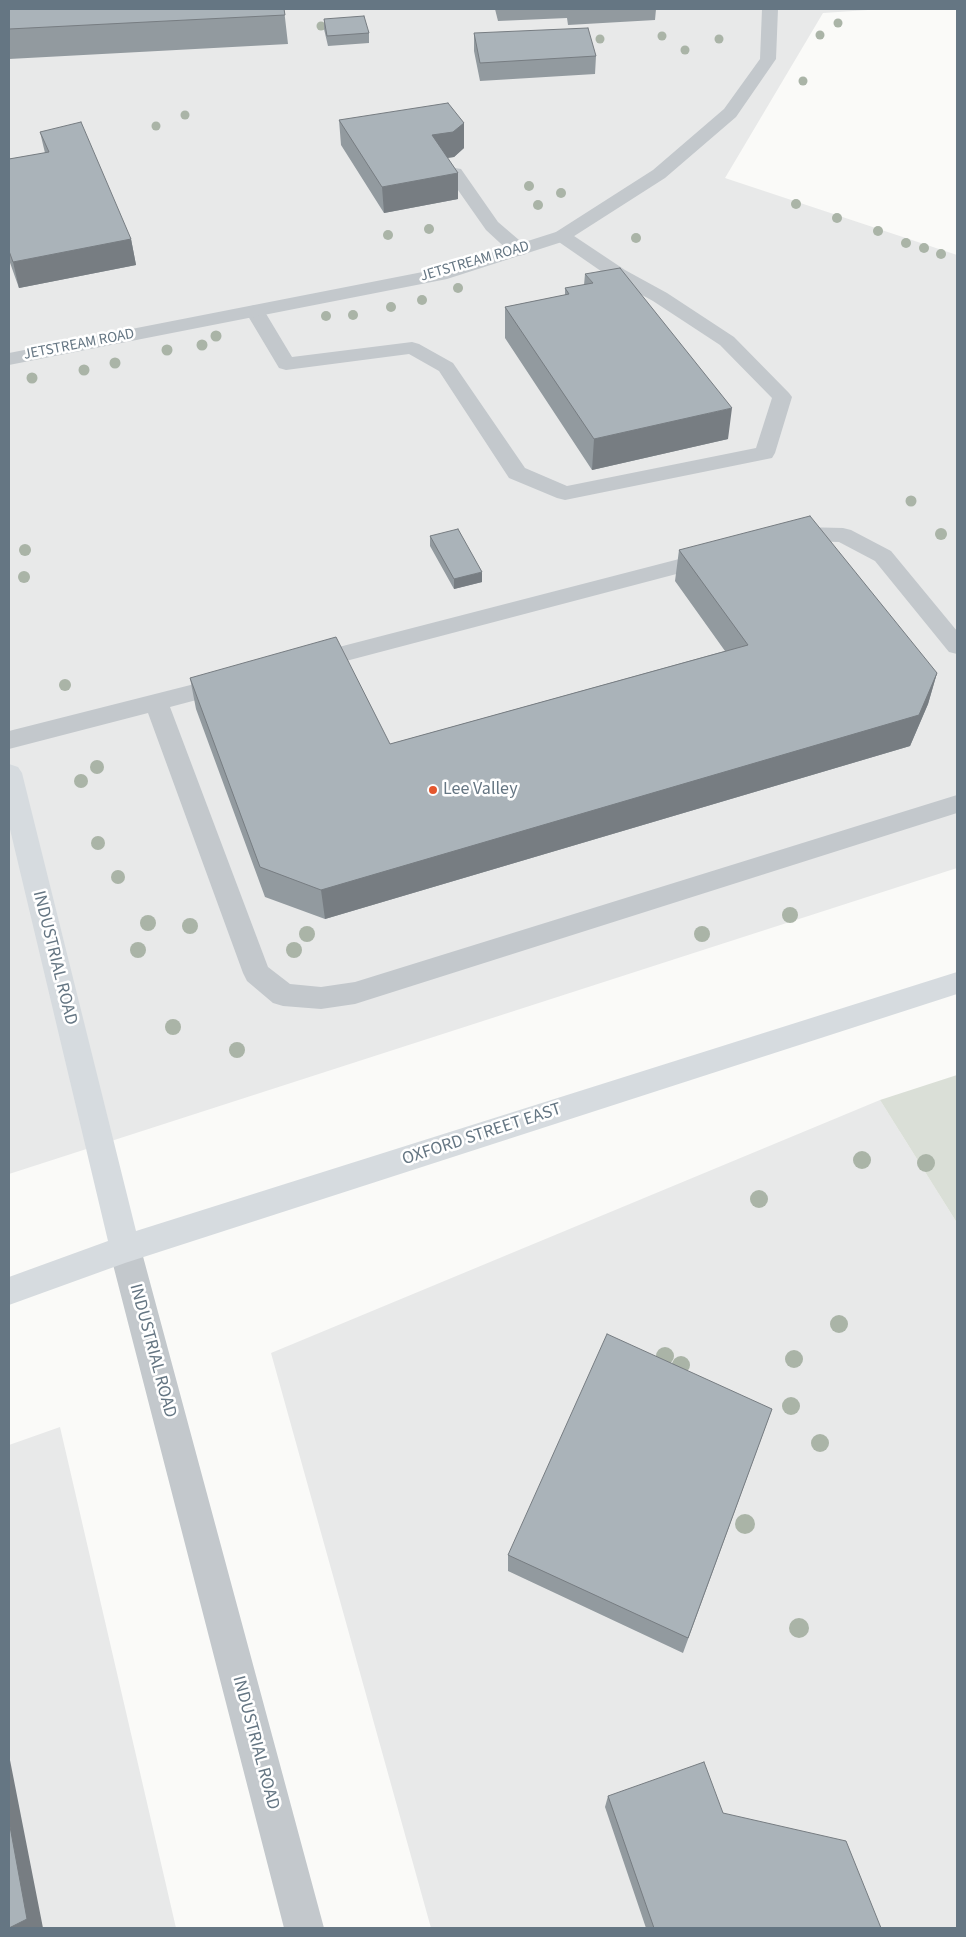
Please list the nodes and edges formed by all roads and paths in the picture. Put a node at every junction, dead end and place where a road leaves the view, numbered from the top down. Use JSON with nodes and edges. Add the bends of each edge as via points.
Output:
{"nodes":[{"id":1,"x":770,"y":9,"type":"edge"},
{"id":2,"x":455,"y":174,"type":"edge"},
{"id":3,"x":562,"y":236,"type":"junction"},
{"id":4,"x":519,"y":250,"type":"junction"},
{"id":5,"x":255,"y":311,"type":"junction"},
{"id":6,"x":9,"y":359,"type":"edge"},
{"id":7,"x":772,"y":542,"type":"edge"},
{"id":8,"x":733,"y":552,"type":"edge"},
{"id":9,"x":957,"y":646,"type":"edge"},
{"id":10,"x":291,"y":667,"type":"edge"},
{"id":11,"x":252,"y":677,"type":"edge"},
{"id":12,"x":156,"y":702,"type":"junction"},
{"id":13,"x":9,"y":740,"type":"edge"},
{"id":14,"x":9,"y":772,"type":"edge"},
{"id":15,"x":957,"y":804,"type":"edge"},
{"id":16,"x":957,"y":983,"type":"edge"},
{"id":17,"x":125,"y":1249,"type":"junction"},
{"id":18,"x":9,"y":1291,"type":"edge"},
{"id":19,"x":304,"y":1928,"type":"edge"}],
"edges":[{"from":1,"to":3,"type":"street","name":"JETSTREAM ROAD","via":[[768,59],[730,113],[659,174]]},
{"from":2,"to":4,"type":"street","via":[[492,226]]},
{"from":3,"to":4,"type":"street","name":"JETSTREAM ROAD"},
{"from":3,"to":5,"type":"street","via":[[727,341],[782,397],[765,453],[565,492],[517,473],[446,366],[412,348],[286,364]]},
{"from":4,"to":5,"type":"street","name":"JETSTREAM ROAD","via":[[447,273]]},
{"from":5,"to":6,"type":"street","name":"JETSTREAM ROAD"},
{"from":7,"to":9,"type":"street","via":[[801,534],[842,535],[883,556]]},
{"from":8,"to":10,"type":"street"},
{"from":11,"to":12,"type":"street"},
{"from":12,"to":13,"type":"street"},
{"from":12,"to":15,"type":"street","via":[[257,973],[283,995],[321,998],[355,993]]},
{"from":14,"to":17,"type":"main road","name":"INDUSTRIAL ROAD"},
{"from":16,"to":17,"type":"main road","name":"OXFORD STREET EAST"},
{"from":17,"to":18,"type":"main road","name":"OXFORD STREET EAST"},
{"from":17,"to":19,"type":"street","name":"INDUSTRIAL ROAD"}]}
